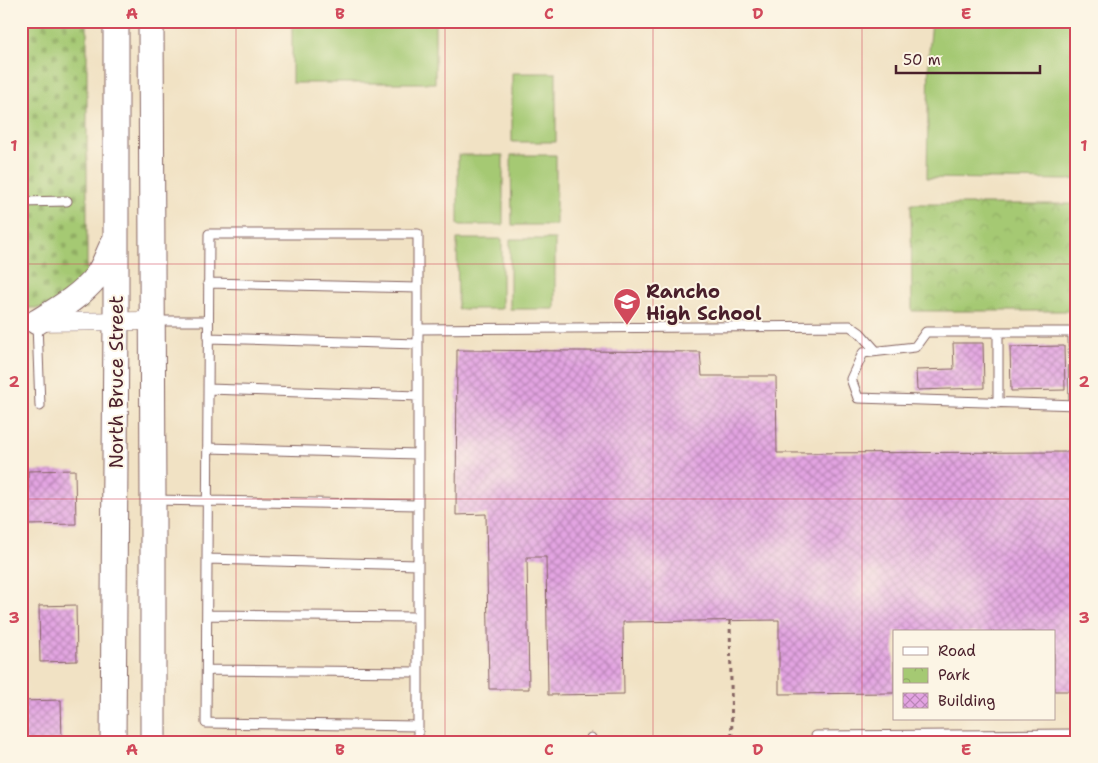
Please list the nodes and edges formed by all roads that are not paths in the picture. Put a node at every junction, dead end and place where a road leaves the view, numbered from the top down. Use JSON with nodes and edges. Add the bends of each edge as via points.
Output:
{"nodes":[{"id":1,"x":116,"y":21,"type":"edge"},
{"id":2,"x":151,"y":21,"type":"edge"},
{"id":3,"x":21,"y":202,"type":"edge"},
{"id":4,"x":67,"y":202,"type":"dead end"},
{"id":5,"x":116,"y":237,"type":"junction"},
{"id":6,"x":208,"y":283,"type":"junction"},
{"id":7,"x":418,"y":288,"type":"junction"},
{"id":8,"x":116,"y":321,"type":"junction"},
{"id":9,"x":152,"y":321,"type":"junction"},
{"id":10,"x":208,"y":321,"type":"junction"},
{"id":11,"x":29,"y":322,"type":"edge"},
{"id":12,"x":418,"y":329,"type":"junction"},
{"id":13,"x":998,"y":332,"type":"junction"},
{"id":14,"x":1075,"y":332,"type":"edge"},
{"id":15,"x":208,"y":338,"type":"junction"},
{"id":16,"x":418,"y":344,"type":"junction"},
{"id":17,"x":876,"y":351,"type":"junction"},
{"id":18,"x":208,"y":389,"type":"junction"},
{"id":19,"x":418,"y":396,"type":"junction"},
{"id":20,"x":998,"y":402,"type":"junction"},
{"id":21,"x":1075,"y":405,"type":"edge"},
{"id":22,"x":40,"y":406,"type":"dead end"},
{"id":23,"x":208,"y":448,"type":"junction"},
{"id":24,"x":418,"y":454,"type":"junction"},
{"id":25,"x":153,"y":500,"type":"junction"},
{"id":26,"x":207,"y":501,"type":"junction"},
{"id":27,"x":418,"y":505,"type":"junction"},
{"id":28,"x":207,"y":559,"type":"junction"},
{"id":29,"x":418,"y":564,"type":"junction"},
{"id":30,"x":207,"y":615,"type":"junction"},
{"id":31,"x":418,"y":617,"type":"junction"},
{"id":32,"x":206,"y":670,"type":"junction"},
{"id":33,"x":418,"y":672,"type":"junction"},
{"id":34,"x":418,"y":726,"type":"junction"},
{"id":35,"x":1077,"y":734,"type":"edge"},
{"id":36,"x":113,"y":742,"type":"edge"},
{"id":37,"x":153,"y":742,"type":"edge"},
{"id":38,"x":418,"y":742,"type":"edge"},
{"id":39,"x":816,"y":742,"type":"edge"}],
"edges":[{"from":1,"to":5,"type":"main road","name":"North Bruce Street"},
{"from":2,"to":9,"type":"main road","name":"North Bruce Street"},
{"from":3,"to":4,"type":"lane"},
{"from":5,"to":8,"type":"main road","name":"North Bruce Street"},
{"from":5,"to":11,"type":"main road","via":[[90,284],[67,303]]},
{"from":6,"to":7,"type":"lane"},
{"from":6,"to":7,"type":"lane","via":[[209,234],[418,234]]},
{"from":6,"to":10,"type":"lane"},
{"from":7,"to":12,"type":"lane"},
{"from":8,"to":9,"type":"street"},
{"from":8,"to":11,"type":"street"},
{"from":8,"to":36,"type":"main road","name":"North Bruce Street"},
{"from":9,"to":10,"type":"lane"},
{"from":9,"to":25,"type":"main road","name":"North Bruce Street"},
{"from":10,"to":15,"type":"lane"},
{"from":11,"to":22,"type":"lane"},
{"from":12,"to":16,"type":"lane"},
{"from":12,"to":17,"type":"lane","via":[[850,326]]},
{"from":13,"to":14,"type":"lane"},
{"from":13,"to":17,"type":"lane","via":[[926,332],[915,347]]},
{"from":13,"to":20,"type":"lane"},
{"from":14,"to":21,"type":"lane"},
{"from":15,"to":16,"type":"lane"},
{"from":15,"to":18,"type":"lane"},
{"from":16,"to":19,"type":"lane"},
{"from":17,"to":20,"type":"lane","via":[[863,353],[851,379],[858,398]]},
{"from":18,"to":19,"type":"lane"},
{"from":18,"to":23,"type":"lane"},
{"from":19,"to":24,"type":"lane"},
{"from":20,"to":21,"type":"lane"},
{"from":23,"to":24,"type":"lane"},
{"from":23,"to":26,"type":"lane"},
{"from":24,"to":27,"type":"lane"},
{"from":25,"to":26,"type":"lane"},
{"from":25,"to":37,"type":"main road","name":"North Bruce Street"},
{"from":26,"to":27,"type":"lane"},
{"from":26,"to":28,"type":"lane"},
{"from":27,"to":29,"type":"lane"},
{"from":28,"to":29,"type":"lane"},
{"from":28,"to":30,"type":"lane"},
{"from":29,"to":31,"type":"lane"},
{"from":30,"to":31,"type":"lane"},
{"from":30,"to":32,"type":"lane"},
{"from":31,"to":33,"type":"lane"},
{"from":32,"to":33,"type":"lane"},
{"from":32,"to":34,"type":"lane","via":[[206,723]]},
{"from":33,"to":34,"type":"lane"},
{"from":34,"to":38,"type":"lane"},
{"from":35,"to":39,"type":"lane","via":[[816,736]]}]}
